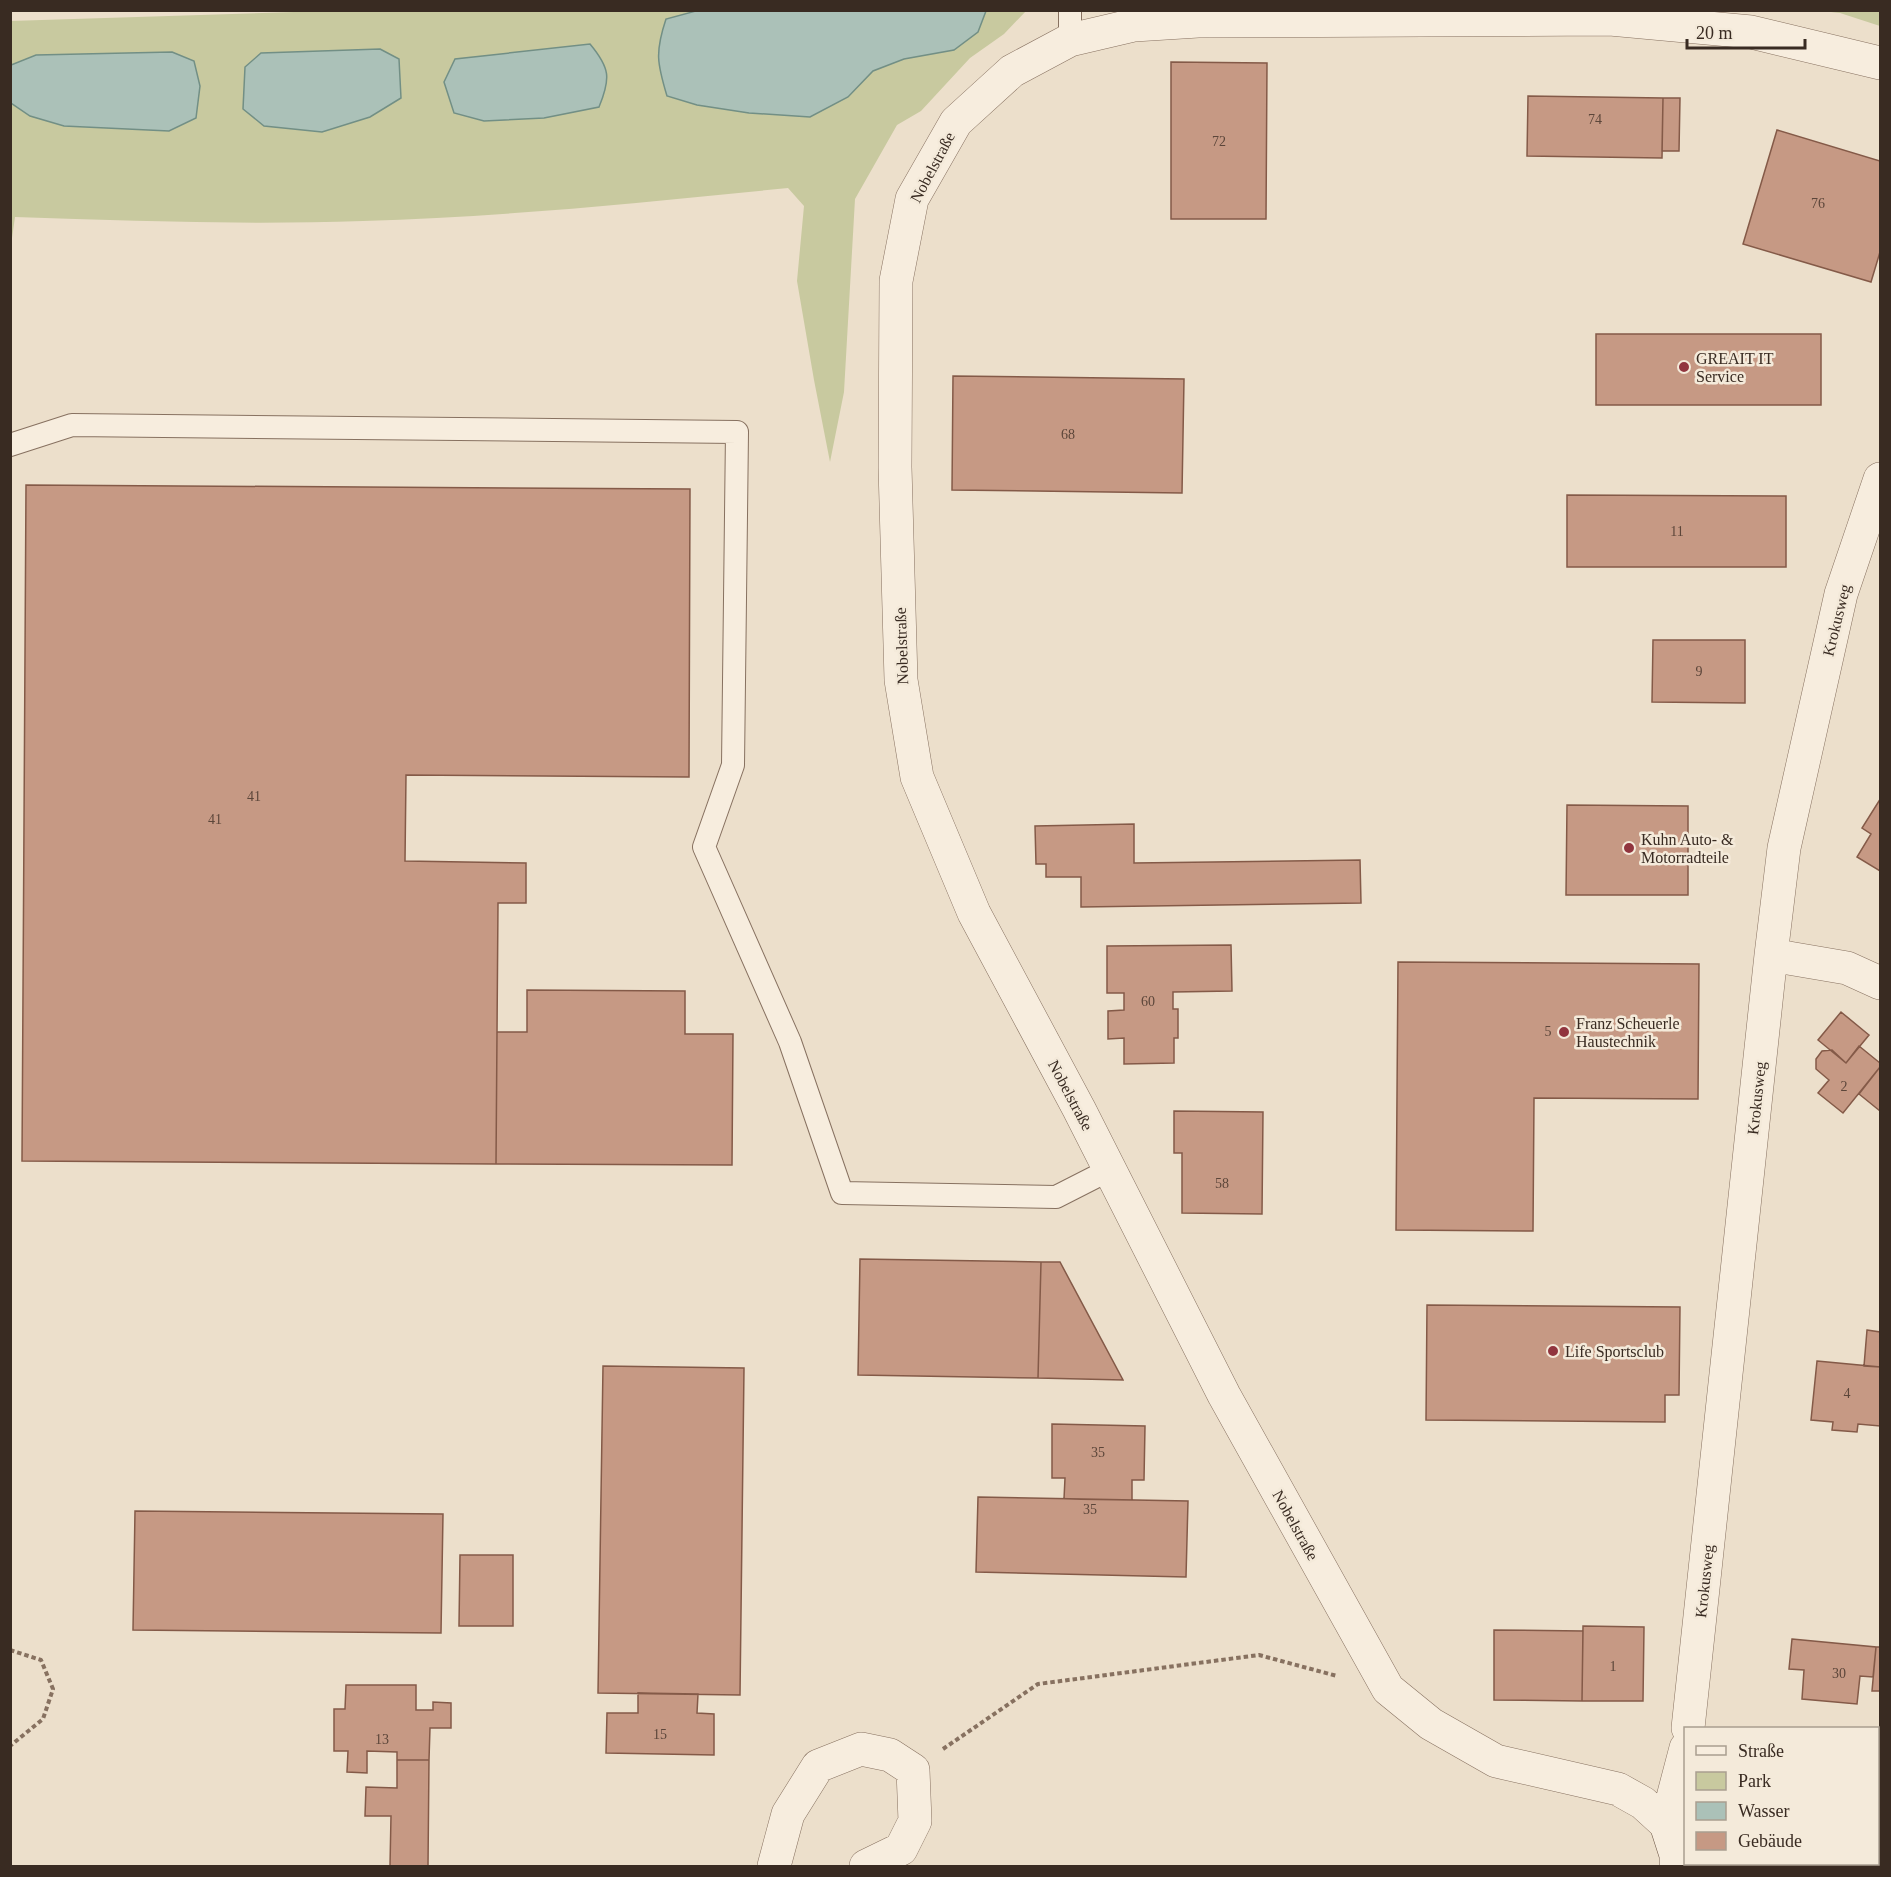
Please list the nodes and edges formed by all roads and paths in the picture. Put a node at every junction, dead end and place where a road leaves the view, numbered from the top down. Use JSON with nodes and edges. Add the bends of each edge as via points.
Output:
{"nodes":[{"id":1,"x":1198,"y":16,"type":"edge"},
{"id":2,"x":1070,"y":25,"type":"edge"},
{"id":3,"x":1881,"y":63,"type":"edge"},
{"id":4,"x":10,"y":446,"type":"edge"},
{"id":5,"x":1881,"y":479,"type":"edge"},
{"id":6,"x":1771,"y":955,"type":"junction"},
{"id":7,"x":1881,"y":983,"type":"edge"},
{"id":8,"x":1109,"y":1170,"type":"junction"},
{"id":9,"x":10,"y":1650,"type":"edge"},
{"id":10,"x":1388,"y":1689,"type":"junction"},
{"id":11,"x":1688,"y":1727,"type":"edge"},
{"id":12,"x":10,"y":1746,"type":"edge"},
{"id":13,"x":1684,"y":1763,"type":"edge"},
{"id":14,"x":913,"y":1770,"type":"junction"},
{"id":15,"x":1676,"y":1823,"type":"edge"},
{"id":16,"x":774,"y":1866,"type":"edge"},
{"id":17,"x":866,"y":1866,"type":"edge"},
{"id":18,"x":1676,"y":1866,"type":"edge"}],
"edges":[{"from":1,"to":2,"type":"street","name":"Nobelstraße","via":[[1134,24]]},
{"from":1,"to":3,"type":"street","name":"Nobelstraße","via":[[1610,19],[1751,32]]},
{"from":2,"to":8,"type":"street","name":"Nobelstraße","via":[[956,122],[912,200],[896,281],[895,466],[901,680],[917,777],[974,913]]},
{"from":4,"to":8,"type":"lane","via":[[72,425],[737,432],[733,765],[704,848],[790,1042],[842,1193],[1056,1197]]},
{"from":5,"to":6,"type":"street","name":"Krokusweg","via":[[1839,606],[1784,848]]},
{"from":6,"to":7,"type":"street","via":[[1847,968]]},
{"from":6,"to":11,"type":"street","name":"Krokusweg"},
{"from":8,"to":10,"type":"street","name":"Nobelstraße","via":[[1224,1395]]},
{"from":9,"to":12,"type":"path","via":[[41,1660],[53,1689],[43,1719]]},
{"from":10,"to":14,"type":"path","via":[[1259,1655],[1038,1684]]},
{"from":10,"to":15,"type":"street","name":"Nobelstraße","via":[[1431,1724],[1496,1761],[1618,1789]]},
{"from":13,"to":15,"type":"street"},
{"from":14,"to":16,"type":"street","via":[[890,1755],[861,1749],[819,1766],[788,1814]]},
{"from":14,"to":17,"type":"street","via":[[915,1821],[901,1849]]},
{"from":15,"to":18,"type":"street"}]}
